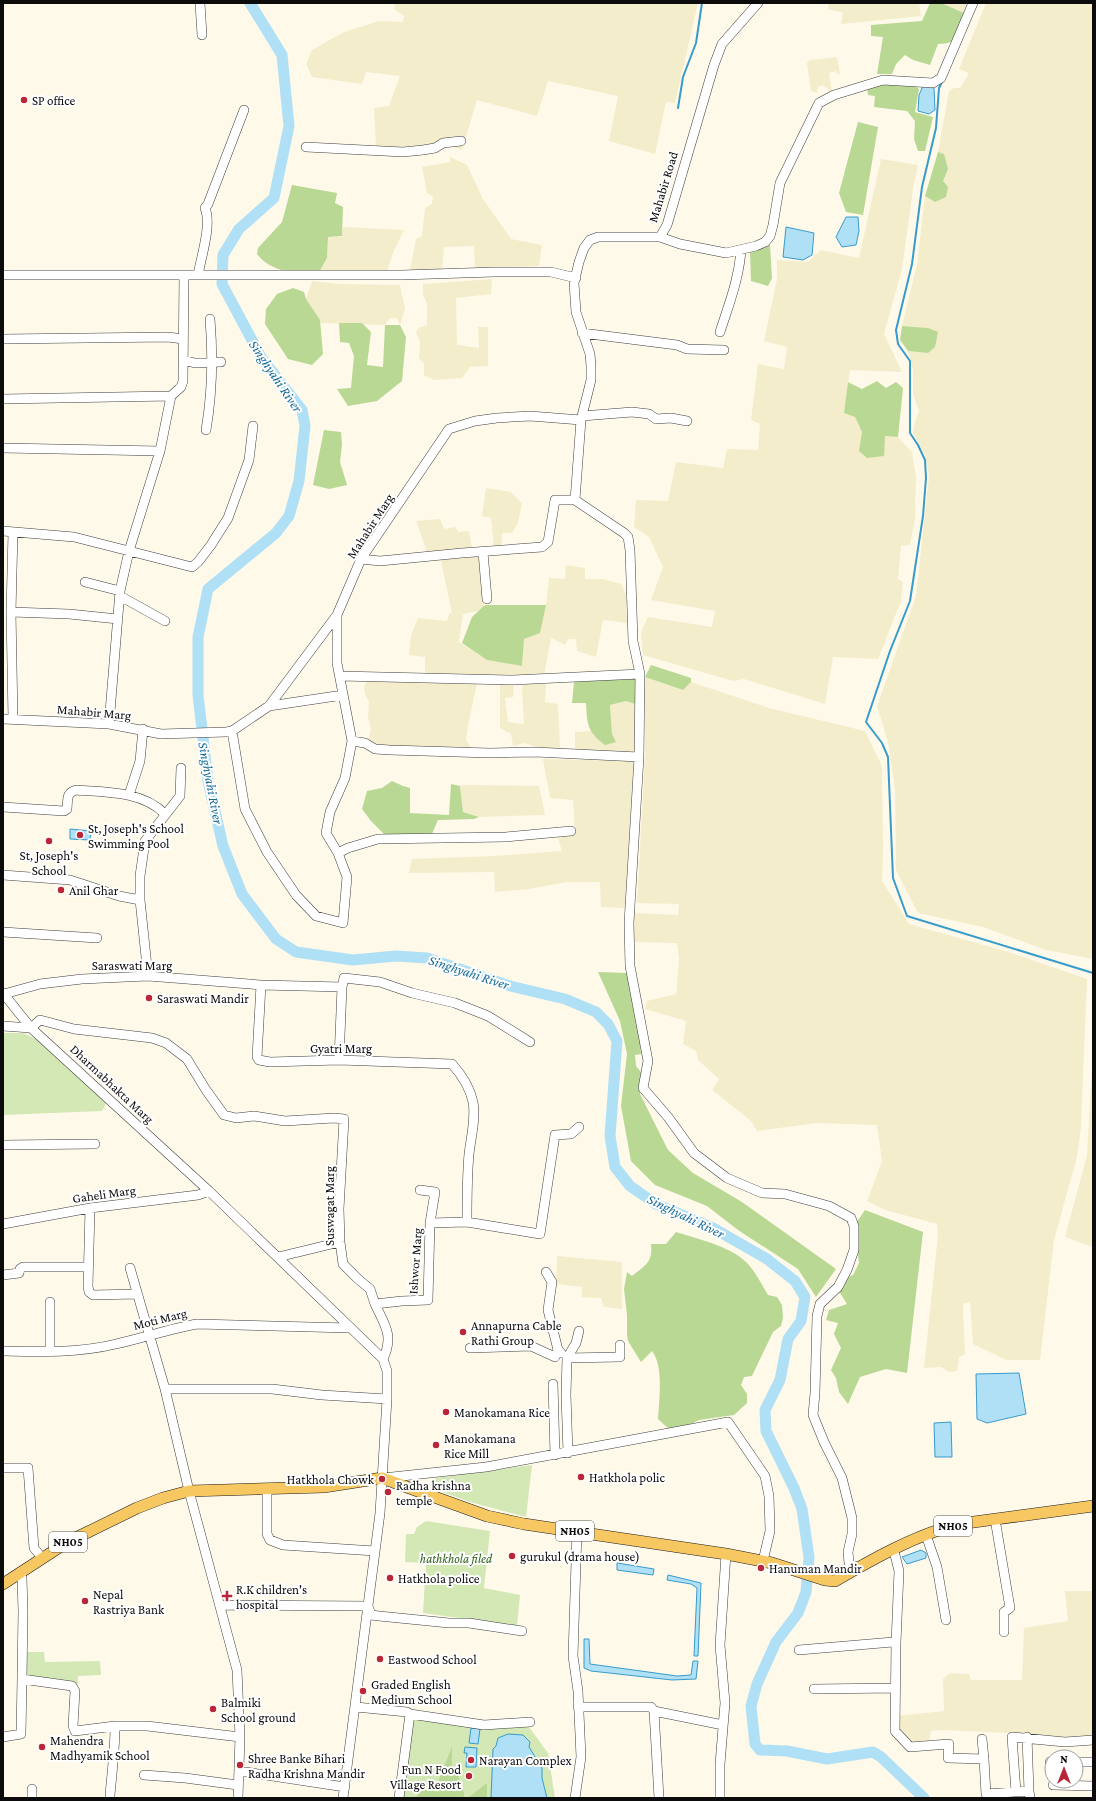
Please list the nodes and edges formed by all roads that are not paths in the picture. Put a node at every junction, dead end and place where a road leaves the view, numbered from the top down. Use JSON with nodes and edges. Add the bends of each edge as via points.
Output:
{"nodes":[{"id":1,"x":200,"y":3,"type":"edge"},
{"id":2,"x":758,"y":3,"type":"edge"},
{"id":3,"x":973,"y":3,"type":"edge"},
{"id":4,"x":202,"y":35,"type":"dead end"},
{"id":5,"x":244,"y":110,"type":"dead end"},
{"id":6,"x":461,"y":141,"type":"dead end"},
{"id":7,"x":306,"y":148,"type":"dead end"},
{"id":8,"x":660,"y":237,"type":"junction"},
{"id":9,"x":740,"y":250,"type":"junction"},
{"id":10,"x":3,"y":275,"type":"edge"},
{"id":11,"x":184,"y":275,"type":"junction"},
{"id":12,"x":201,"y":275,"type":"junction"},
{"id":13,"x":576,"y":278,"type":"junction"},
{"id":14,"x":210,"y":319,"type":"dead end"},
{"id":15,"x":720,"y":332,"type":"dead end"},
{"id":16,"x":582,"y":334,"type":"junction"},
{"id":17,"x":3,"y":338,"type":"edge"},
{"id":18,"x":183,"y":339,"type":"junction"},
{"id":19,"x":724,"y":350,"type":"dead end"},
{"id":20,"x":183,"y":360,"type":"junction"},
{"id":21,"x":221,"y":362,"type":"dead end"},
{"id":22,"x":210,"y":363,"type":"junction"},
{"id":23,"x":171,"y":396,"type":"junction"},
{"id":24,"x":3,"y":399,"type":"edge"},
{"id":25,"x":581,"y":418,"type":"junction"},
{"id":26,"x":686,"y":421,"type":"dead end"},
{"id":27,"x":253,"y":426,"type":"dead end"},
{"id":28,"x":206,"y":430,"type":"dead end"},
{"id":29,"x":3,"y":448,"type":"edge"},
{"id":30,"x":160,"y":451,"type":"junction"},
{"id":31,"x":575,"y":500,"type":"junction"},
{"id":32,"x":3,"y":531,"type":"edge"},
{"id":33,"x":14,"y":532,"type":"junction"},
{"id":34,"x":129,"y":551,"type":"junction"},
{"id":35,"x":483,"y":552,"type":"junction"},
{"id":36,"x":361,"y":559,"type":"junction"},
{"id":37,"x":85,"y":582,"type":"dead end"},
{"id":38,"x":120,"y":593,"type":"junction"},
{"id":39,"x":487,"y":599,"type":"dead end"},
{"id":40,"x":11,"y":612,"type":"junction"},
{"id":41,"x":337,"y":616,"type":"junction"},
{"id":42,"x":118,"y":619,"type":"junction"},
{"id":43,"x":165,"y":621,"type":"dead end"},
{"id":44,"x":7,"y":634,"type":"edge"},
{"id":45,"x":640,"y":674,"type":"junction"},
{"id":46,"x":340,"y":676,"type":"junction"},
{"id":47,"x":343,"y":695,"type":"junction"},
{"id":48,"x":269,"y":706,"type":"junction"},
{"id":49,"x":8,"y":719,"type":"edge"},
{"id":50,"x":109,"y":724,"type":"junction"},
{"id":51,"x":143,"y":729,"type":"junction"},
{"id":52,"x":229,"y":731,"type":"junction"},
{"id":53,"x":352,"y":741,"type":"junction"},
{"id":54,"x":639,"y":757,"type":"junction"},
{"id":55,"x":181,"y":768,"type":"dead end"},
{"id":56,"x":129,"y":795,"type":"junction"},
{"id":57,"x":3,"y":808,"type":"edge"},
{"id":58,"x":165,"y":814,"type":"junction"},
{"id":59,"x":571,"y":831,"type":"dead end"},
{"id":60,"x":338,"y":853,"type":"junction"},
{"id":61,"x":3,"y":875,"type":"edge"},
{"id":62,"x":140,"y":900,"type":"junction"},
{"id":63,"x":3,"y":932,"type":"edge"},
{"id":64,"x":97,"y":938,"type":"dead end"},
{"id":65,"x":148,"y":976,"type":"junction"},
{"id":66,"x":261,"y":985,"type":"junction"},
{"id":67,"x":342,"y":987,"type":"junction"},
{"id":68,"x":4,"y":994,"type":"edge"},
{"id":69,"x":3,"y":1026,"type":"edge"},
{"id":70,"x":31,"y":1028,"type":"junction"},
{"id":71,"x":530,"y":1042,"type":"dead end"},
{"id":72,"x":339,"y":1060,"type":"junction"},
{"id":73,"x":579,"y":1127,"type":"dead end"},
{"id":74,"x":94,"y":1144,"type":"dead end"},
{"id":75,"x":3,"y":1145,"type":"edge"},
{"id":76,"x":209,"y":1190,"type":"junction"},
{"id":77,"x":420,"y":1190,"type":"dead end"},
{"id":78,"x":90,"y":1208,"type":"junction"},
{"id":79,"x":467,"y":1222,"type":"junction"},
{"id":80,"x":430,"y":1223,"type":"junction"},
{"id":81,"x":3,"y":1224,"type":"edge"},
{"id":82,"x":340,"y":1242,"type":"junction"},
{"id":83,"x":278,"y":1257,"type":"junction"},
{"id":84,"x":88,"y":1267,"type":"junction"},
{"id":85,"x":130,"y":1268,"type":"dead end"},
{"id":86,"x":546,"y":1272,"type":"dead end"},
{"id":87,"x":3,"y":1275,"type":"edge"},
{"id":88,"x":137,"y":1294,"type":"junction"},
{"id":89,"x":50,"y":1302,"type":"dead end"},
{"id":90,"x":375,"y":1304,"type":"junction"},
{"id":91,"x":349,"y":1328,"type":"junction"},
{"id":92,"x":579,"y":1331,"type":"dead end"},
{"id":93,"x":148,"y":1335,"type":"junction"},
{"id":94,"x":620,"y":1346,"type":"dead end"},
{"id":95,"x":470,"y":1348,"type":"dead end"},
{"id":96,"x":3,"y":1351,"type":"edge"},
{"id":97,"x":50,"y":1352,"type":"junction"},
{"id":98,"x":557,"y":1353,"type":"junction"},
{"id":99,"x":567,"y":1358,"type":"junction"},
{"id":100,"x":383,"y":1359,"type":"junction"},
{"id":101,"x":553,"y":1384,"type":"dead end"},
{"id":102,"x":165,"y":1389,"type":"junction"},
{"id":103,"x":387,"y":1398,"type":"junction"},
{"id":104,"x":568,"y":1453,"type":"junction"},
{"id":105,"x":554,"y":1455,"type":"junction"},
{"id":106,"x":3,"y":1468,"type":"edge"},
{"id":107,"x":382,"y":1478,"type":"junction"},
{"id":108,"x":267,"y":1488,"type":"junction"},
{"id":109,"x":189,"y":1491,"type":"junction"},
{"id":110,"x":1093,"y":1506,"type":"edge"},
{"id":111,"x":995,"y":1519,"type":"junction"},
{"id":112,"x":577,"y":1531,"type":"junction"},
{"id":113,"x":926,"y":1535,"type":"junction"},
{"id":114,"x":375,"y":1551,"type":"junction"},
{"id":115,"x":894,"y":1551,"type":"junction"},
{"id":116,"x":726,"y":1554,"type":"junction"},
{"id":117,"x":42,"y":1558,"type":"junction"},
{"id":118,"x":768,"y":1562,"type":"junction"},
{"id":119,"x":858,"y":1568,"type":"junction"},
{"id":120,"x":20,"y":1572,"type":"junction"},
{"id":121,"x":3,"y":1584,"type":"edge"},
{"id":122,"x":220,"y":1605,"type":"junction"},
{"id":123,"x":368,"y":1606,"type":"junction"},
{"id":124,"x":946,"y":1620,"type":"dead end"},
{"id":125,"x":522,"y":1631,"type":"dead end"},
{"id":126,"x":1004,"y":1632,"type":"dead end"},
{"id":127,"x":896,"y":1643,"type":"junction"},
{"id":128,"x":799,"y":1650,"type":"dead end"},
{"id":129,"x":22,"y":1679,"type":"junction"},
{"id":130,"x":895,"y":1688,"type":"junction"},
{"id":131,"x":814,"y":1689,"type":"dead end"},
{"id":132,"x":356,"y":1707,"type":"junction"},
{"id":133,"x":578,"y":1707,"type":"junction"},
{"id":134,"x":654,"y":1711,"type":"junction"},
{"id":135,"x":410,"y":1714,"type":"junction"},
{"id":136,"x":530,"y":1722,"type":"dead end"},
{"id":137,"x":723,"y":1725,"type":"junction"},
{"id":138,"x":115,"y":1726,"type":"junction"},
{"id":139,"x":3,"y":1737,"type":"edge"},
{"id":140,"x":240,"y":1737,"type":"junction"},
{"id":141,"x":1027,"y":1737,"type":"junction"},
{"id":142,"x":982,"y":1739,"type":"dead end"},
{"id":143,"x":1093,"y":1740,"type":"edge"},
{"id":144,"x":984,"y":1759,"type":"junction"},
{"id":145,"x":239,"y":1771,"type":"junction"},
{"id":146,"x":144,"y":1775,"type":"dead end"},
{"id":147,"x":238,"y":1785,"type":"junction"},
{"id":148,"x":344,"y":1787,"type":"junction"},
{"id":149,"x":1016,"y":1792,"type":"junction"},
{"id":150,"x":1029,"y":1794,"type":"edge"},
{"id":151,"x":110,"y":1795,"type":"dead end"},
{"id":152,"x":238,"y":1798,"type":"edge"},
{"id":153,"x":343,"y":1798,"type":"edge"},
{"id":154,"x":399,"y":1798,"type":"edge"},
{"id":155,"x":575,"y":1798,"type":"edge"},
{"id":156,"x":659,"y":1798,"type":"edge"},
{"id":157,"x":720,"y":1798,"type":"edge"}],
"edges":[{"from":1,"to":4,"type":"street"},
{"from":2,"to":8,"type":"street","name":"Mahabir Road","via":[[722,44],[669,219]]},
{"from":3,"to":9,"type":"street","via":[[941,78],[933,83],[883,80],[834,95],[819,103],[780,182],[770,236],[766,242]]},
{"from":5,"to":12,"type":"street","via":[[205,208],[207,229]]},
{"from":6,"to":7,"type":"street","via":[[403,152]]},
{"from":8,"to":9,"type":"street","via":[[680,244],[726,253]]},
{"from":8,"to":13,"type":"street","name":"Mahabir Road","via":[[598,237],[590,240],[584,248]]},
{"from":9,"to":15,"type":"street","via":[[736,285]]},
{"from":10,"to":11,"type":"street"},
{"from":11,"to":12,"type":"street"},
{"from":11,"to":18,"type":"street"},
{"from":12,"to":13,"type":"street","via":[[551,272]]},
{"from":13,"to":16,"type":"street","name":"Mahabir Road","via":[[574,303]]},
{"from":14,"to":22,"type":"street"},
{"from":16,"to":19,"type":"street","via":[[677,345],[686,349]]},
{"from":16,"to":25,"type":"street","name":"Mahabir Road","via":[[590,354],[591,380]]},
{"from":17,"to":18,"type":"street"},
{"from":18,"to":20,"type":"street"},
{"from":20,"to":22,"type":"street"},
{"from":20,"to":23,"type":"street","via":[[181,387]]},
{"from":21,"to":22,"type":"street"},
{"from":22,"to":28,"type":"street","via":[[210,408]]},
{"from":23,"to":24,"type":"street"},
{"from":23,"to":30,"type":"street"},
{"from":25,"to":26,"type":"street","name":"Mahabir Marg","via":[[632,412],[650,414],[656,419]]},
{"from":25,"to":31,"type":"street","name":"Mahabir Road"},
{"from":25,"to":36,"type":"street","name":"Mahabir Marg","via":[[497,418],[449,429]]},
{"from":27,"to":34,"type":"street","via":[[249,460],[228,518],[220,534],[198,562],[192,567]]},
{"from":29,"to":30,"type":"street"},
{"from":30,"to":34,"type":"street"},
{"from":31,"to":35,"type":"street","via":[[555,500],[546,546]]},
{"from":31,"to":45,"type":"street","via":[[628,537],[633,592],[633,641]]},
{"from":32,"to":33,"type":"street"},
{"from":33,"to":34,"type":"street","via":[[74,537]]},
{"from":33,"to":40,"type":"street"},
{"from":34,"to":38,"type":"street"},
{"from":35,"to":36,"type":"street","via":[[380,561]]},
{"from":35,"to":39,"type":"street"},
{"from":36,"to":41,"type":"street","name":"Mahabir Marg"},
{"from":37,"to":38,"type":"street"},
{"from":38,"to":42,"type":"street"},
{"from":38,"to":43,"type":"street"},
{"from":40,"to":42,"type":"street"},
{"from":40,"to":44,"type":"street"},
{"from":41,"to":46,"type":"street","via":[[337,662]]},
{"from":41,"to":48,"type":"street","name":"Mahabir Marg"},
{"from":42,"to":50,"type":"street"},
{"from":44,"to":49,"type":"street"},
{"from":45,"to":46,"type":"street","via":[[513,680]]},
{"from":45,"to":54,"type":"street"},
{"from":46,"to":47,"type":"street"},
{"from":47,"to":48,"type":"street"},
{"from":47,"to":53,"type":"street"},
{"from":48,"to":52,"type":"street","name":"Mahabir Marg"},
{"from":49,"to":50,"type":"street","name":"Mahabir Marg"},
{"from":50,"to":51,"type":"street","name":"Mahabir Marg"},
{"from":51,"to":52,"type":"street","name":"Mahabir Marg","via":[[161,734]]},
{"from":51,"to":56,"type":"street","via":[[140,761]]},
{"from":52,"to":60,"type":"street","via":[[245,809],[267,852],[296,895],[316,916],[343,923],[348,877]]},
{"from":53,"to":54,"type":"street","via":[[364,743],[375,749],[390,750],[535,752]]},
{"from":53,"to":60,"type":"street","via":[[345,778],[330,812],[326,833]]},
{"from":54,"to":119,"type":"street","via":[[629,922],[630,966],[648,1061],[643,1088],[694,1153],[726,1178],[762,1193],[785,1194],[829,1206],[850,1218],[854,1226],[854,1250],[847,1270],[838,1288],[820,1304],[817,1316],[813,1415],[842,1478],[852,1518],[849,1563]]},
{"from":55,"to":58,"type":"street","via":[[180,796]]},
{"from":56,"to":57,"type":"street","via":[[76,790],[68,795],[67,809],[64,812]]},
{"from":56,"to":58,"type":"street","via":[[147,801]]},
{"from":58,"to":62,"type":"street","via":[[145,841],[140,876]]},
{"from":59,"to":60,"type":"street","via":[[506,837],[378,839]]},
{"from":61,"to":62,"type":"street","via":[[70,880]]},
{"from":62,"to":65,"type":"street"},
{"from":63,"to":64,"type":"street"},
{"from":65,"to":66,"type":"street","name":"Saraswati Marg"},
{"from":65,"to":68,"type":"street","name":"Saraswati Marg","via":[[54,982]]},
{"from":66,"to":67,"type":"street","name":"Saraswati Marg"},
{"from":66,"to":72,"type":"street","name":"Gyatri Marg","via":[[257,1057],[259,1060]]},
{"from":67,"to":71,"type":"street","via":[[344,978],[380,982],[455,1003],[488,1016]]},
{"from":67,"to":72,"type":"street"},
{"from":68,"to":70,"type":"street","name":"Dharmabhakta Marg"},
{"from":69,"to":70,"type":"street"},
{"from":70,"to":76,"type":"street","name":"Dharmabhakta Marg"},
{"from":70,"to":82,"type":"street","name":"Suswagat Marg","via":[[40,1020],[74,1029],[152,1038],[166,1043],[187,1059],[224,1115],[285,1121],[344,1119],[339,1209]]},
{"from":72,"to":79,"type":"street","name":"Gyatri Marg","via":[[452,1064],[465,1081],[473,1102],[467,1178]]},
{"from":73,"to":79,"type":"street","name":"Ishwor Marg","via":[[571,1134],[555,1135],[540,1234]]},
{"from":74,"to":75,"type":"street"},
{"from":76,"to":78,"type":"street","name":"Gaheli Marg","via":[[198,1195]]},
{"from":76,"to":83,"type":"street","name":"Dharmabhakta Marg"},
{"from":77,"to":80,"type":"street","via":[[435,1192]]},
{"from":78,"to":81,"type":"street","name":"Gaheli Marg"},
{"from":78,"to":84,"type":"street"},
{"from":79,"to":80,"type":"street","name":"Ishwor Marg"},
{"from":80,"to":90,"type":"street","name":"Ishwor Marg","via":[[428,1300]]},
{"from":82,"to":83,"type":"street"},
{"from":82,"to":90,"type":"street","name":"Suswagat Marg","via":[[343,1264],[370,1289]]},
{"from":83,"to":91,"type":"street","name":"Dharmabhakta Marg"},
{"from":84,"to":87,"type":"street","via":[[23,1267],[18,1273]]},
{"from":84,"to":88,"type":"street","via":[[88,1286],[93,1295]]},
{"from":85,"to":88,"type":"street"},
{"from":86,"to":98,"type":"street","via":[[552,1282],[548,1310]]},
{"from":88,"to":93,"type":"street"},
{"from":89,"to":97,"type":"street"},
{"from":90,"to":100,"type":"street","via":[[387,1330],[389,1348]]},
{"from":91,"to":93,"type":"street","name":"Moti Marg","via":[[197,1324]]},
{"from":91,"to":100,"type":"street","name":"Dharmabhakta Marg"},
{"from":92,"to":99,"type":"street","via":[[576,1343]]},
{"from":93,"to":97,"type":"street","name":"Moti Marg","via":[[85,1350]]},
{"from":93,"to":102,"type":"street"},
{"from":94,"to":99,"type":"street","via":[[620,1357]]},
{"from":95,"to":98,"type":"street","via":[[531,1346]]},
{"from":96,"to":97,"type":"street","name":"Moti Marg"},
{"from":98,"to":99,"type":"street"},
{"from":99,"to":104,"type":"street"},
{"from":100,"to":103,"type":"street","via":[[387,1371]]},
{"from":101,"to":105,"type":"street"},
{"from":102,"to":103,"type":"street","via":[[272,1389],[322,1395]]},
{"from":102,"to":109,"type":"street"},
{"from":103,"to":107,"type":"street"},
{"from":104,"to":105,"type":"street"},
{"from":104,"to":118,"type":"street","via":[[728,1422],[765,1476],[770,1531]]},
{"from":105,"to":107,"type":"street","via":[[486,1467]]},
{"from":106,"to":117,"type":"street","via":[[28,1468],[34,1548]]},
{"from":107,"to":108,"type":"main road","number":"NH05","via":[[324,1487]]},
{"from":107,"to":112,"type":"main road","number":"NH05","via":[[487,1516]]},
{"from":107,"to":114,"type":"street"},
{"from":108,"to":109,"type":"main road","number":"NH05"},
{"from":108,"to":114,"type":"street","via":[[267,1534],[270,1540],[283,1545]]},
{"from":109,"to":117,"type":"main road","number":"NH05","via":[[137,1508]]},
{"from":109,"to":122,"type":"street"},
{"from":110,"to":111,"type":"main road","number":"NH05"},
{"from":111,"to":113,"type":"main road","number":"NH05","via":[[959,1524]]},
{"from":111,"to":126,"type":"street","via":[[1010,1608],[1004,1612]]},
{"from":112,"to":116,"type":"main road","number":"NH05"},
{"from":112,"to":133,"type":"street","via":[[573,1656]]},
{"from":113,"to":115,"type":"main road","number":"NH05"},
{"from":113,"to":124,"type":"street","via":[[937,1567]]},
{"from":114,"to":123,"type":"street"},
{"from":115,"to":119,"type":"main road","number":"NH05"},
{"from":115,"to":127,"type":"street","via":[[899,1570]]},
{"from":116,"to":118,"type":"main road","number":"NH05"},
{"from":116,"to":137,"type":"street","via":[[720,1645],[725,1703]]},
{"from":117,"to":120,"type":"main road","number":"NH05"},
{"from":118,"to":119,"type":"main road","number":"NH05","via":[[835,1581]]},
{"from":120,"to":121,"type":"main road","number":"NH05"},
{"from":120,"to":129,"type":"street","via":[[23,1611]]},
{"from":122,"to":123,"type":"street"},
{"from":122,"to":140,"type":"street","via":[[237,1670]]},
{"from":123,"to":125,"type":"street","via":[[371,1615],[468,1623]]},
{"from":123,"to":132,"type":"street"},
{"from":127,"to":128,"type":"street"},
{"from":127,"to":130,"type":"street"},
{"from":129,"to":138,"type":"street","via":[[72,1686],[75,1691],[75,1731]]},
{"from":129,"to":139,"type":"street","via":[[21,1734]]},
{"from":130,"to":131,"type":"street"},
{"from":130,"to":144,"type":"street","via":[[895,1731],[910,1747],[949,1744],[948,1758]]},
{"from":132,"to":135,"type":"street"},
{"from":132,"to":148,"type":"street"},
{"from":133,"to":134,"type":"street","via":[[651,1707]]},
{"from":133,"to":155,"type":"street","via":[[581,1757]]},
{"from":134,"to":137,"type":"street"},
{"from":134,"to":156,"type":"street"},
{"from":135,"to":136,"type":"street","via":[[484,1725]]},
{"from":135,"to":154,"type":"street"},
{"from":137,"to":157,"type":"street"},
{"from":138,"to":140,"type":"street","via":[[147,1726]]},
{"from":138,"to":151,"type":"street"},
{"from":140,"to":145,"type":"street"},
{"from":141,"to":143,"type":"street","via":[[1065,1742]]},
{"from":141,"to":149,"type":"street","via":[[1012,1737]]},
{"from":141,"to":150,"type":"street"},
{"from":142,"to":144,"type":"street"},
{"from":144,"to":149,"type":"street","via":[[986,1794]]},
{"from":145,"to":147,"type":"street"},
{"from":145,"to":148,"type":"street"},
{"from":146,"to":147,"type":"street"},
{"from":147,"to":152,"type":"street"},
{"from":148,"to":153,"type":"street"},
{"from":149,"to":150,"type":"street"}]}
